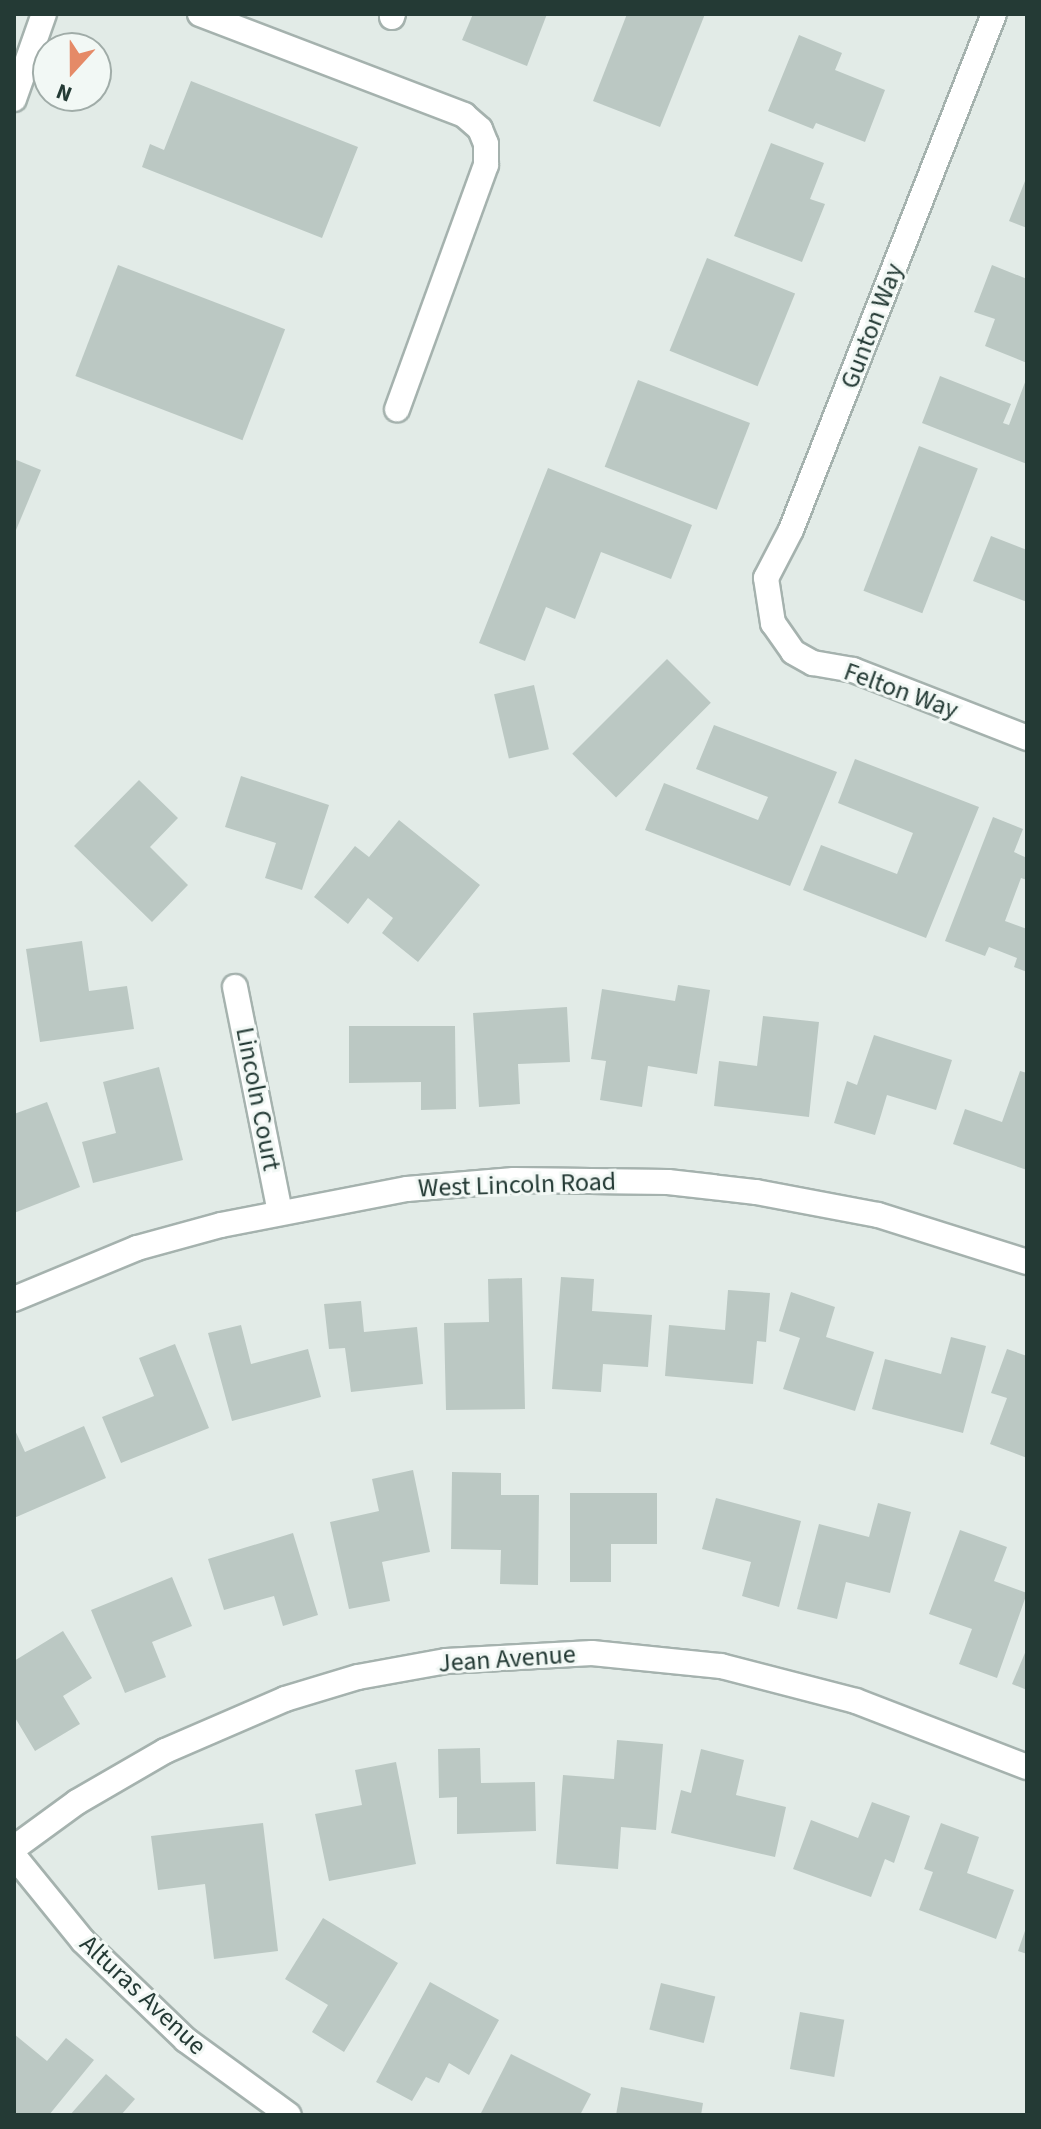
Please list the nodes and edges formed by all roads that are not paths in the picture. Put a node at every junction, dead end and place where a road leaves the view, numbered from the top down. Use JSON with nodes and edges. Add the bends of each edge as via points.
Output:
{"nodes":[{"id":1,"x":44,"y":14,"type":"edge"},
{"id":2,"x":200,"y":14,"type":"edge"},
{"id":3,"x":994,"y":14,"type":"edge"},
{"id":4,"x":14,"y":99,"type":"edge"},
{"id":5,"x":397,"y":409,"type":"dead end"},
{"id":6,"x":780,"y":637,"type":"joint"},
{"id":7,"x":1027,"y":738,"type":"edge"},
{"id":8,"x":235,"y":987,"type":"dead end"},
{"id":9,"x":280,"y":1212,"type":"junction"},
{"id":10,"x":1027,"y":1262,"type":"edge"},
{"id":11,"x":14,"y":1299,"type":"edge"},
{"id":12,"x":1027,"y":1767,"type":"edge"},
{"id":13,"x":14,"y":1848,"type":"edge"},
{"id":14,"x":14,"y":1856,"type":"edge"},
{"id":15,"x":289,"y":2115,"type":"edge"}],
"edges":[{"from":1,"to":4,"type":"street"},
{"from":2,"to":5,"type":"street","via":[[464,115],[480,129],[486,165]]},
{"from":3,"to":6,"type":"street","name":"Gunton Way","via":[[791,530],[766,578],[768,609]]},
{"from":6,"to":7,"type":"street","name":"Felton Way","via":[[813,663],[853,670]]},
{"from":8,"to":9,"type":"street","name":"Lincoln Court"},
{"from":9,"to":10,"type":"street","name":"West Lincoln Road","via":[[407,1189],[514,1180],[668,1182],[878,1215]]},
{"from":9,"to":11,"type":"street","name":"West Lincoln Road","via":[[137,1248]]},
{"from":12,"to":13,"type":"street","name":"Jean Avenue","via":[[856,1701],[721,1666],[592,1653],[446,1661],[358,1677],[285,1699],[178,1745],[77,1802]]},
{"from":14,"to":15,"type":"street","name":"Alturas Avenue","via":[[83,1941],[186,2040]]}]}
